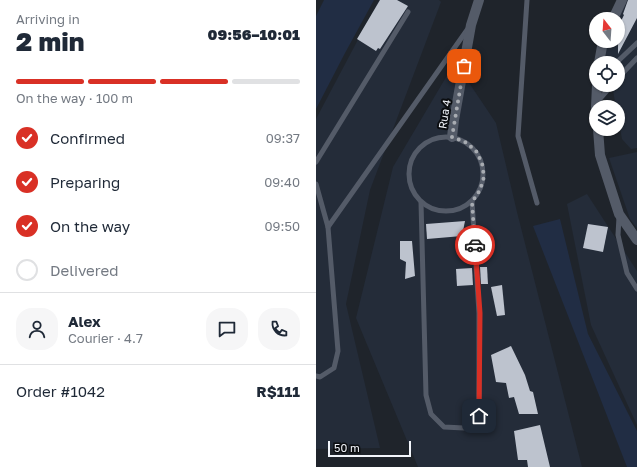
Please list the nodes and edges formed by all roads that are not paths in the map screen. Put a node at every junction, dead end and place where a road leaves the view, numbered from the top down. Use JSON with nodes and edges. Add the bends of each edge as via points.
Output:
{"nodes":[{"id":1,"x":479,"y":0,"type":"edge"},
{"id":2,"x":527,"y":0,"type":"edge"},
{"id":3,"x":622,"y":0,"type":"edge"},
{"id":4,"x":408,"y":12,"type":"dead end"},
{"id":5,"x":616,"y":12,"type":"edge"},
{"id":6,"x":471,"y":25,"type":"junction"},
{"id":7,"x":637,"y":44,"type":"edge"},
{"id":8,"x":624,"y":56,"type":"edge"},
{"id":9,"x":637,"y":58,"type":"edge"},
{"id":10,"x":625,"y":71,"type":"edge"},
{"id":11,"x":599,"y":136,"type":"edge"},
{"id":12,"x":452,"y":137,"type":"junction"},
{"id":13,"x":316,"y":162,"type":"edge"},
{"id":14,"x":316,"y":184,"type":"edge"},
{"id":15,"x":421,"y":202,"type":"junction"},
{"id":16,"x":472,"y":202,"type":"junction"},
{"id":17,"x":537,"y":203,"type":"dead end"},
{"id":18,"x":620,"y":214,"type":"junction"},
{"id":19,"x":328,"y":227,"type":"junction"},
{"id":20,"x":637,"y":240,"type":"edge"},
{"id":21,"x":637,"y":289,"type":"edge"},
{"id":22,"x":316,"y":376,"type":"edge"}],
"edges":[{"from":1,"to":6,"type":"street","name":"Rua 4"},
{"from":2,"to":17,"type":"lane","via":[[518,136]]},
{"from":3,"to":5,"type":"street"},
{"from":4,"to":13,"type":"lane"},
{"from":6,"to":12,"type":"street","name":"Rua 4"},
{"from":6,"to":19,"type":"lane"},
{"from":7,"to":8,"type":"lane"},
{"from":9,"to":10,"type":"lane"},
{"from":11,"to":18,"type":"street","via":[[600,155]]},
{"from":12,"to":15,"type":"lane","via":[[426,143],[416,152],[410,165],[409,179],[413,192]]},
{"from":12,"to":16,"type":"lane","via":[[465,142],[476,151],[482,163],[484,177],[480,190]]},
{"from":14,"to":19,"type":"lane"},
{"from":15,"to":16,"type":"lane","via":[[433,210],[447,212],[460,209]]},
{"from":15,"to":16,"type":"lane","via":[[426,395],[431,414],[444,427],[464,428],[479,416],[480,313]]},
{"from":18,"to":20,"type":"street"},
{"from":18,"to":21,"type":"lane","via":[[618,235],[627,272]]},
{"from":19,"to":22,"type":"lane","via":[[338,351],[334,368],[320,377]]}]}
